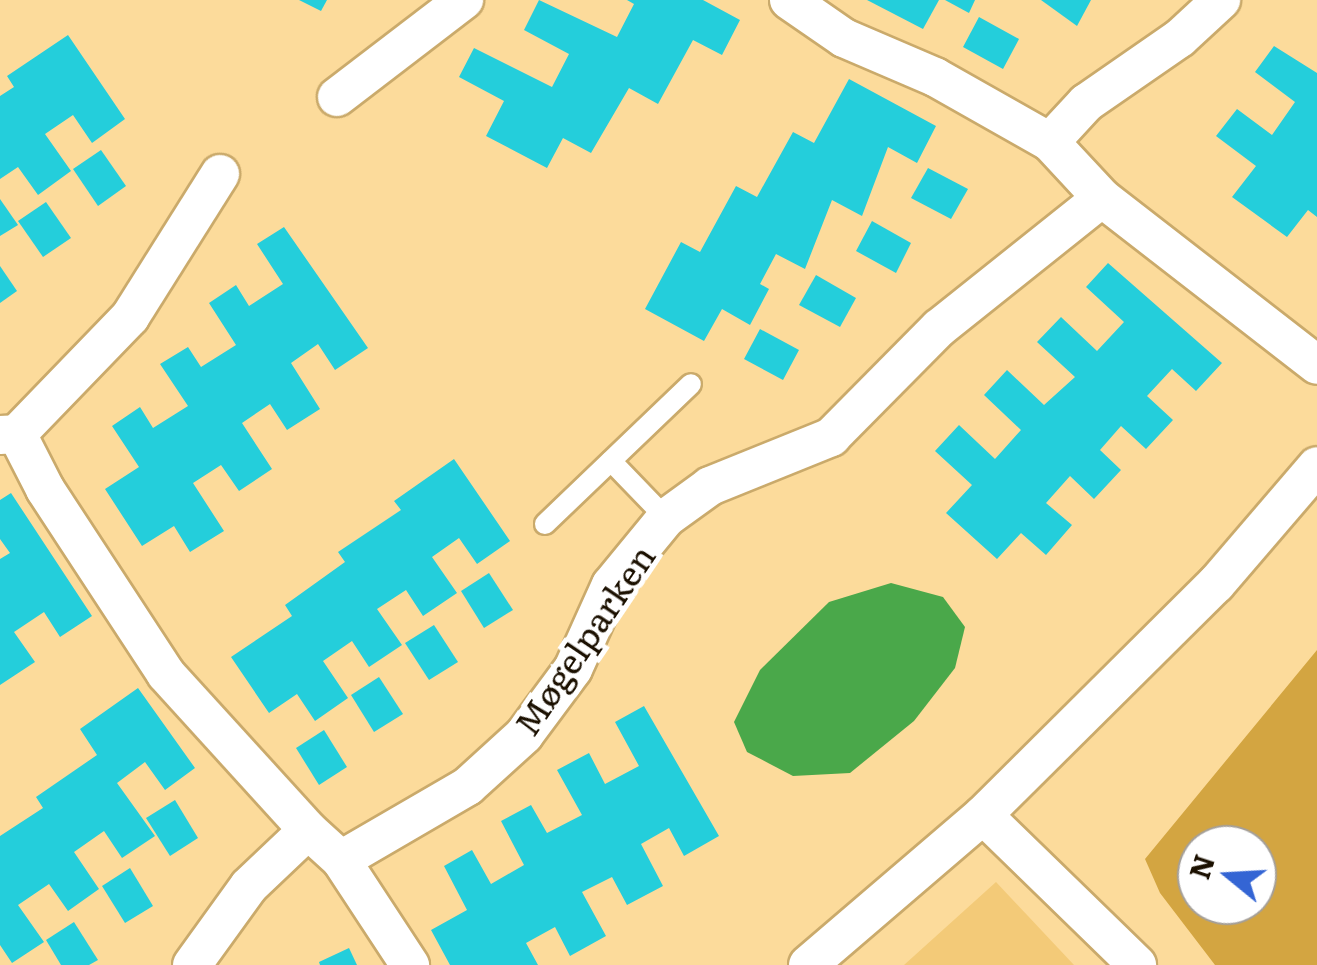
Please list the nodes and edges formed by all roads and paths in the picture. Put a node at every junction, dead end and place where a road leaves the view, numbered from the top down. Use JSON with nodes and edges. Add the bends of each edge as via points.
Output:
{"nodes":[{"id":1,"x":464,"y":0,"type":"edge"},
{"id":2,"x":788,"y":0,"type":"edge"},
{"id":3,"x":1220,"y":0,"type":"edge"},
{"id":4,"x":337,"y":98,"type":"dead end"},
{"id":5,"x":1050,"y":142,"type":"junction"},
{"id":6,"x":220,"y":174,"type":"dead end"},
{"id":7,"x":1102,"y":198,"type":"junction"},
{"id":8,"x":1317,"y":365,"type":"edge"},
{"id":9,"x":691,"y":384,"type":"dead end"},
{"id":10,"x":9,"y":435,"type":"edge"},
{"id":11,"x":610,"y":462,"type":"junction"},
{"id":12,"x":1317,"y":466,"type":"edge"},
{"id":13,"x":666,"y":518,"type":"junction"},
{"id":14,"x":545,"y":524,"type":"dead end"},
{"id":15,"x":983,"y":815,"type":"junction"},
{"id":16,"x":308,"y":830,"type":"junction"},
{"id":17,"x":341,"y":860,"type":"junction"},
{"id":18,"x":192,"y":965,"type":"edge"},
{"id":19,"x":410,"y":965,"type":"edge"},
{"id":20,"x":808,"y":965,"type":"edge"},
{"id":21,"x":1137,"y":965,"type":"edge"}],
"edges":[{"from":1,"to":4,"type":"street"},
{"from":2,"to":5,"type":"street","via":[[844,38],[935,76]]},
{"from":3,"to":5,"type":"street","via":[[1180,38],[1086,104]]},
{"from":5,"to":7,"type":"street"},
{"from":6,"to":10,"type":"street","via":[[130,317]]},
{"from":7,"to":8,"type":"street"},
{"from":7,"to":13,"type":"street","name":"Møgelparken","via":[[939,328],[831,437],[710,486]]},
{"from":9,"to":11,"type":"lane"},
{"from":10,"to":16,"type":"street","via":[[166,674]]},
{"from":11,"to":13,"type":"lane"},
{"from":11,"to":14,"type":"lane"},
{"from":12,"to":15,"type":"street","via":[[1216,584]]},
{"from":13,"to":17,"type":"street","name":"Møgelparken","via":[[611,584],[573,668],[524,735],[468,786]]},
{"from":15,"to":20,"type":"street"},
{"from":15,"to":21,"type":"street"},
{"from":16,"to":17,"type":"street"},
{"from":16,"to":18,"type":"street","via":[[249,886]]},
{"from":17,"to":19,"type":"street"}]}
